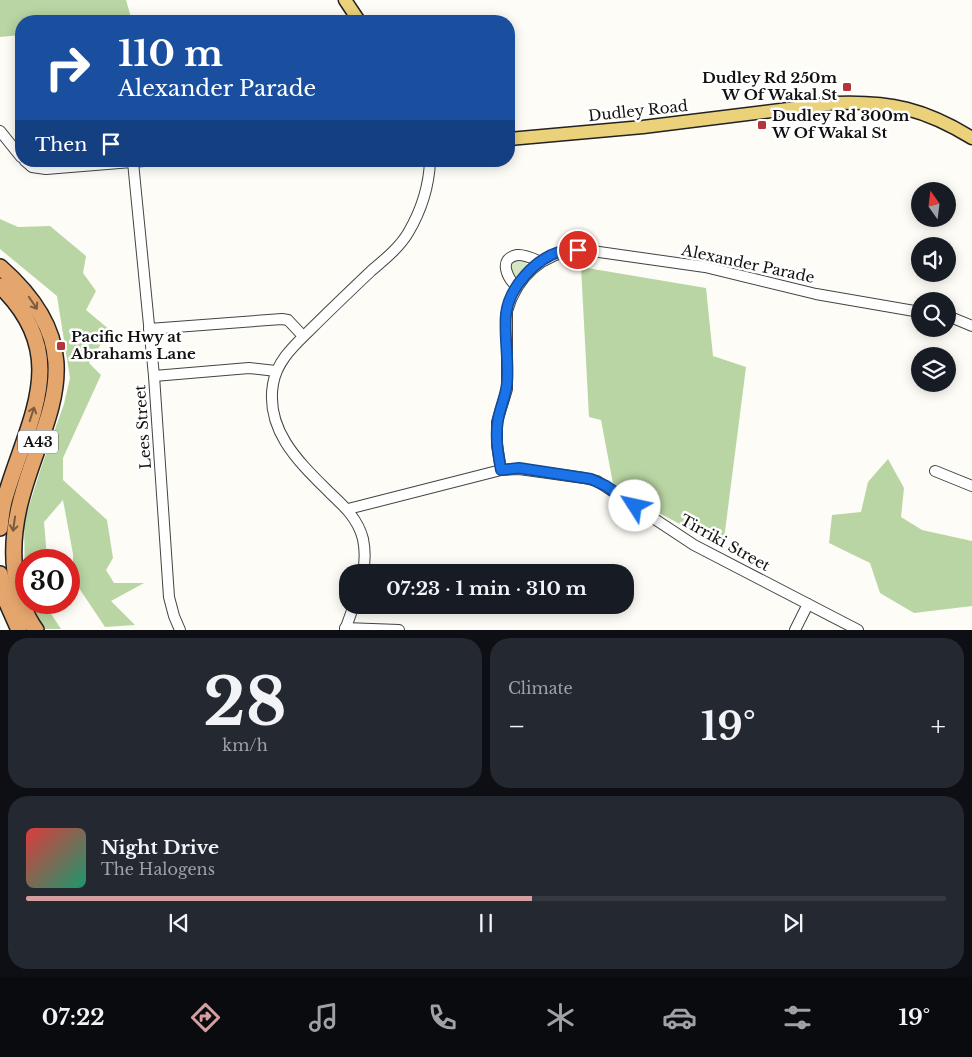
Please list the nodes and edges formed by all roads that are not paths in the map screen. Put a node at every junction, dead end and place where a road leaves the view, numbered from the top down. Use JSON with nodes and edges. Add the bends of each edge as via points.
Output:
{"nodes":[{"id":1,"x":345,"y":0,"type":"edge"},
{"id":2,"x":356,"y":15,"type":"edge"},
{"id":3,"x":0,"y":131,"type":"edge"},
{"id":4,"x":515,"y":138,"type":"edge"},
{"id":5,"x":972,"y":138,"type":"edge"},
{"id":6,"x":15,"y":150,"type":"edge"},
{"id":7,"x":32,"y":167,"type":"edge"},
{"id":8,"x":66,"y":167,"type":"edge"},
{"id":9,"x":134,"y":167,"type":"edge"},
{"id":10,"x":429,"y":167,"type":"edge"},
{"id":11,"x":541,"y":262,"type":"junction"},
{"id":12,"x":0,"y":267,"type":"edge"},
{"id":13,"x":0,"y":286,"type":"edge"},
{"id":14,"x":517,"y":287,"type":"junction"},
{"id":15,"x":911,"y":310,"type":"edge"},
{"id":16,"x":956,"y":319,"type":"edge"},
{"id":17,"x":972,"y":326,"type":"edge"},
{"id":18,"x":150,"y":329,"type":"junction"},
{"id":19,"x":303,"y":336,"type":"junction"},
{"id":20,"x":276,"y":370,"type":"junction"},
{"id":21,"x":154,"y":376,"type":"junction"},
{"id":22,"x":501,"y":470,"type":"junction"},
{"id":23,"x":935,"y":470,"type":"dead end"},
{"id":24,"x":972,"y":486,"type":"edge"},
{"id":25,"x":348,"y":509,"type":"junction"},
{"id":26,"x":0,"y":528,"type":"edge"},
{"id":27,"x":364,"y":564,"type":"edge"},
{"id":28,"x":0,"y":574,"type":"edge"},
{"id":29,"x":808,"y":604,"type":"junction"},
{"id":30,"x":351,"y":614,"type":"edge"},
{"id":31,"x":345,"y":629,"type":"edge"},
{"id":32,"x":19,"y":630,"type":"edge"},
{"id":33,"x":36,"y":630,"type":"edge"},
{"id":34,"x":180,"y":630,"type":"edge"},
{"id":35,"x":399,"y":630,"type":"edge"},
{"id":36,"x":795,"y":630,"type":"edge"},
{"id":37,"x":858,"y":630,"type":"edge"}],
"edges":[{"from":1,"to":2,"type":"main road"},
{"from":3,"to":6,"type":"street"},
{"from":4,"to":5,"type":"main road","name":"Dudley Road","via":[[866,102],[892,105],[930,116]]},
{"from":7,"to":8,"type":"street"},
{"from":9,"to":18,"type":"street","name":"Lees Street"},
{"from":10,"to":19,"type":"street","via":[[420,209],[402,241]]},
{"from":11,"to":14,"type":"street","name":"Alexander Parade"},
{"from":11,"to":14,"type":"street","via":[[521,255],[509,260],[508,276]]},
{"from":11,"to":15,"type":"street","name":"Alexander Parade","via":[[562,251],[578,250],[706,267],[816,294]]},
{"from":12,"to":33,"type":"highway","number":"A43","one_way":true,"via":[[33,301],[46,323],[56,364],[47,417],[20,490],[13,526],[17,582],[23,604]]},
{"from":26,"to":13,"type":"highway","number":"A43","one_way":true,"via":[[4,500],[36,403],[41,374],[38,345],[30,326]]},
{"from":14,"to":22,"type":"street","name":"Alexander Parade","via":[[510,300],[506,321],[507,390],[497,422]]},
{"from":16,"to":17,"type":"street"},
{"from":18,"to":19,"type":"street","via":[[282,319],[288,320]]},
{"from":18,"to":21,"type":"street","name":"Lees Street"},
{"from":19,"to":20,"type":"street"},
{"from":20,"to":21,"type":"street","via":[[250,368]]},
{"from":20,"to":25,"type":"street","via":[[272,397],[277,425],[284,441],[301,464]]},
{"from":21,"to":34,"type":"street","name":"Lees Street","via":[[170,597]]},
{"from":22,"to":25,"type":"street","name":"Tirriki Street"},
{"from":22,"to":29,"type":"street","name":"Tirriki Street","via":[[519,468],[597,482],[694,545]]},
{"from":23,"to":24,"type":"street"},
{"from":25,"to":27,"type":"street","via":[[363,539]]},
{"from":28,"to":32,"type":"highway","via":[[7,603]]},
{"from":29,"to":36,"type":"street"},
{"from":29,"to":37,"type":"street","name":"Tirriki Street"},
{"from":30,"to":31,"type":"street"},
{"from":31,"to":35,"type":"street"}]}
